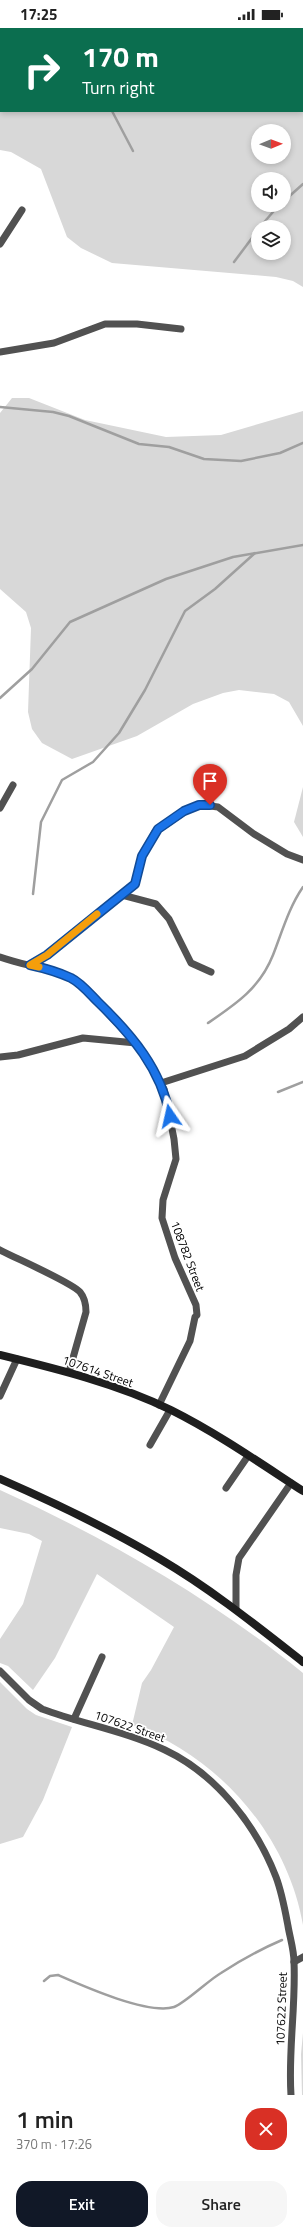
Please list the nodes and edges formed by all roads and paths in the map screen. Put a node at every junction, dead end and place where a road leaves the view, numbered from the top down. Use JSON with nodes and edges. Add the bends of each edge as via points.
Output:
{"nodes":[{"id":1,"x":22,"y":210,"type":"dead end"},
{"id":2,"x":0,"y":244,"type":"edge"},
{"id":3,"x":181,"y":329,"type":"dead end"},
{"id":4,"x":0,"y":352,"type":"edge"},
{"id":5,"x":13,"y":785,"type":"dead end"},
{"id":6,"x":0,"y":808,"type":"edge"},
{"id":7,"x":303,"y":860,"type":"edge"},
{"id":8,"x":122,"y":896,"type":"junction"},
{"id":9,"x":0,"y":957,"type":"edge"},
{"id":10,"x":30,"y":965,"type":"junction"},
{"id":11,"x":211,"y":972,"type":"dead end"},
{"id":12,"x":303,"y":1017,"type":"edge"},
{"id":13,"x":136,"y":1043,"type":"junction"},
{"id":14,"x":0,"y":1058,"type":"edge"},
{"id":15,"x":161,"y":1083,"type":"junction"},
{"id":16,"x":0,"y":1250,"type":"edge"},
{"id":17,"x":0,"y":1355,"type":"edge"},
{"id":18,"x":17,"y":1359,"type":"junction"},
{"id":19,"x":69,"y":1372,"type":"junction"},
{"id":20,"x":0,"y":1396,"type":"edge"},
{"id":21,"x":159,"y":1405,"type":"junction"},
{"id":22,"x":170,"y":1410,"type":"junction"},
{"id":23,"x":150,"y":1445,"type":"dead end"},
{"id":24,"x":248,"y":1456,"type":"junction"},
{"id":25,"x":0,"y":1479,"type":"edge"},
{"id":26,"x":291,"y":1484,"type":"junction"},
{"id":27,"x":226,"y":1488,"type":"dead end"},
{"id":28,"x":303,"y":1491,"type":"edge"},
{"id":29,"x":236,"y":1609,"type":"junction"},
{"id":30,"x":102,"y":1656,"type":"dead end"},
{"id":31,"x":303,"y":1662,"type":"edge"},
{"id":32,"x":0,"y":1671,"type":"edge"},
{"id":33,"x":74,"y":1719,"type":"junction"},
{"id":34,"x":303,"y":1957,"type":"edge"},
{"id":35,"x":294,"y":1962,"type":"junction"},
{"id":36,"x":291,"y":2095,"type":"edge"}],
"edges":[{"from":1,"to":2,"type":"street"},
{"from":3,"to":4,"type":"street","via":[[137,324],[105,324],[54,343]]},
{"from":5,"to":6,"type":"street"},
{"from":7,"to":8,"type":"street","via":[[287,854],[254,834],[218,807],[199,805],[184,811],[155,832],[142,856],[136,882]]},
{"from":8,"to":10,"type":"street","via":[[47,955]]},
{"from":8,"to":11,"type":"street","via":[[156,904],[169,919],[191,963]]},
{"from":9,"to":10,"type":"street","name":"108782 Street"},
{"from":10,"to":13,"type":"street","name":"108782 Street","via":[[71,978],[81,985]]},
{"from":12,"to":15,"type":"street","via":[[289,1029],[245,1056]]},
{"from":13,"to":14,"type":"street","via":[[83,1038]]},
{"from":13,"to":15,"type":"street","name":"108782 Street"},
{"from":15,"to":21,"type":"street","name":"108782 Street","via":[[169,1112],[176,1159],[163,1200],[162,1218],[175,1258],[196,1305],[197,1315],[194,1317],[190,1341]]},
{"from":16,"to":19,"type":"street","via":[[81,1293],[86,1312]]},
{"from":17,"to":18,"type":"main road","name":"107614 Street"},
{"from":18,"to":19,"type":"main road","name":"107614 Street"},
{"from":18,"to":20,"type":"street"},
{"from":19,"to":21,"type":"main road","name":"107614 Street"},
{"from":21,"to":22,"type":"main road","name":"107614 Street"},
{"from":22,"to":23,"type":"street"},
{"from":22,"to":24,"type":"main road","name":"107614 Street"},
{"from":24,"to":26,"type":"main road","name":"107614 Street"},
{"from":24,"to":27,"type":"street"},
{"from":25,"to":29,"type":"main road","via":[[126,1539]]},
{"from":26,"to":28,"type":"main road","name":"107614 Street"},
{"from":26,"to":29,"type":"street","via":[[239,1558]]},
{"from":29,"to":31,"type":"main road"},
{"from":30,"to":33,"type":"street"},
{"from":32,"to":33,"type":"street","name":"107622 Street","via":[[29,1700],[42,1709]]},
{"from":33,"to":35,"type":"street","name":"107622 Street","via":[[122,1733],[166,1751],[194,1768],[227,1798],[258,1840],[276,1877]]},
{"from":34,"to":35,"type":"street"},
{"from":35,"to":36,"type":"street","name":"107622 Street"}]}
